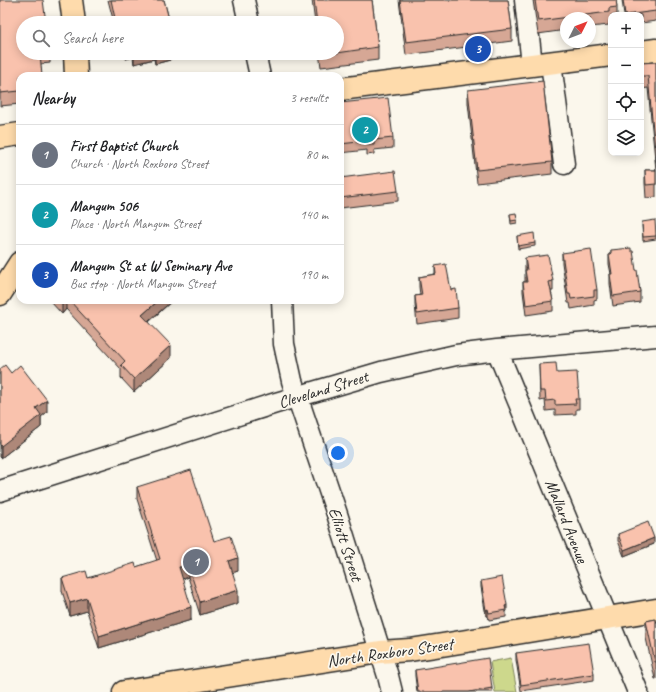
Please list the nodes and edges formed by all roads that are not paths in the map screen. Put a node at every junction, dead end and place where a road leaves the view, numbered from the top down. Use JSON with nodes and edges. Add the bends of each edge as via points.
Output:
{"nodes":[{"id":1,"x":71,"y":0,"type":"edge"},
{"id":2,"x":244,"y":0,"type":"edge"},
{"id":3,"x":525,"y":0,"type":"edge"},
{"id":4,"x":73,"y":16,"type":"edge"},
{"id":5,"x":247,"y":16,"type":"edge"},
{"id":6,"x":656,"y":50,"type":"edge"},
{"id":7,"x":644,"y":52,"type":"edge"},
{"id":8,"x":608,"y":55,"type":"edge"},
{"id":9,"x":76,"y":60,"type":"edge"},
{"id":10,"x":257,"y":60,"type":"edge"},
{"id":11,"x":541,"y":64,"type":"junction"},
{"id":12,"x":76,"y":72,"type":"edge"},
{"id":13,"x":259,"y":72,"type":"edge"},
{"id":14,"x":344,"y":89,"type":"edge"},
{"id":15,"x":16,"y":135,"type":"edge"},
{"id":16,"x":0,"y":137,"type":"edge"},
{"id":17,"x":564,"y":164,"type":"dead end"},
{"id":18,"x":16,"y":257,"type":"edge"},
{"id":19,"x":0,"y":263,"type":"edge"},
{"id":20,"x":16,"y":269,"type":"edge"},
{"id":21,"x":0,"y":294,"type":"edge"},
{"id":22,"x":282,"y":304,"type":"edge"},
{"id":23,"x":656,"y":336,"type":"edge"},
{"id":24,"x":497,"y":350,"type":"junction"},
{"id":25,"x":297,"y":397,"type":"junction"},
{"id":26,"x":0,"y":491,"type":"edge"},
{"id":27,"x":656,"y":610,"type":"edge"},
{"id":28,"x":606,"y":617,"type":"junction"},
{"id":29,"x":380,"y":652,"type":"junction"},
{"id":30,"x":124,"y":692,"type":"edge"},
{"id":31,"x":392,"y":692,"type":"edge"},
{"id":32,"x":638,"y":692,"type":"edge"}],
"edges":[{"from":1,"to":4,"type":"main road"},
{"from":2,"to":5,"type":"street"},
{"from":3,"to":11,"type":"street"},
{"from":6,"to":7,"type":"main road"},
{"from":8,"to":11,"type":"main road"},
{"from":9,"to":12,"type":"main road"},
{"from":10,"to":13,"type":"street"},
{"from":11,"to":14,"type":"main road"},
{"from":11,"to":17,"type":"street"},
{"from":15,"to":16,"type":"main road"},
{"from":18,"to":19,"type":"main road"},
{"from":20,"to":21,"type":"main road"},
{"from":22,"to":25,"type":"street","name":"Elliott Street","via":[[284,344]]},
{"from":23,"to":24,"type":"street","name":"Cleveland Street"},
{"from":24,"to":25,"type":"street","name":"Cleveland Street","via":[[456,355],[381,372]]},
{"from":24,"to":28,"type":"street","name":"Mallard Avenue"},
{"from":25,"to":26,"type":"street","name":"Cleveland Street"},
{"from":25,"to":29,"type":"street","name":"Elliott Street"},
{"from":27,"to":28,"type":"main road","name":"North Roxboro Street"},
{"from":28,"to":29,"type":"main road","name":"North Roxboro Street","via":[[435,646]]},
{"from":28,"to":32,"type":"street","name":"Mallard Avenue"},
{"from":29,"to":30,"type":"main road","name":"North Roxboro Street"},
{"from":29,"to":31,"type":"street","name":"Elliott Street"}]}
